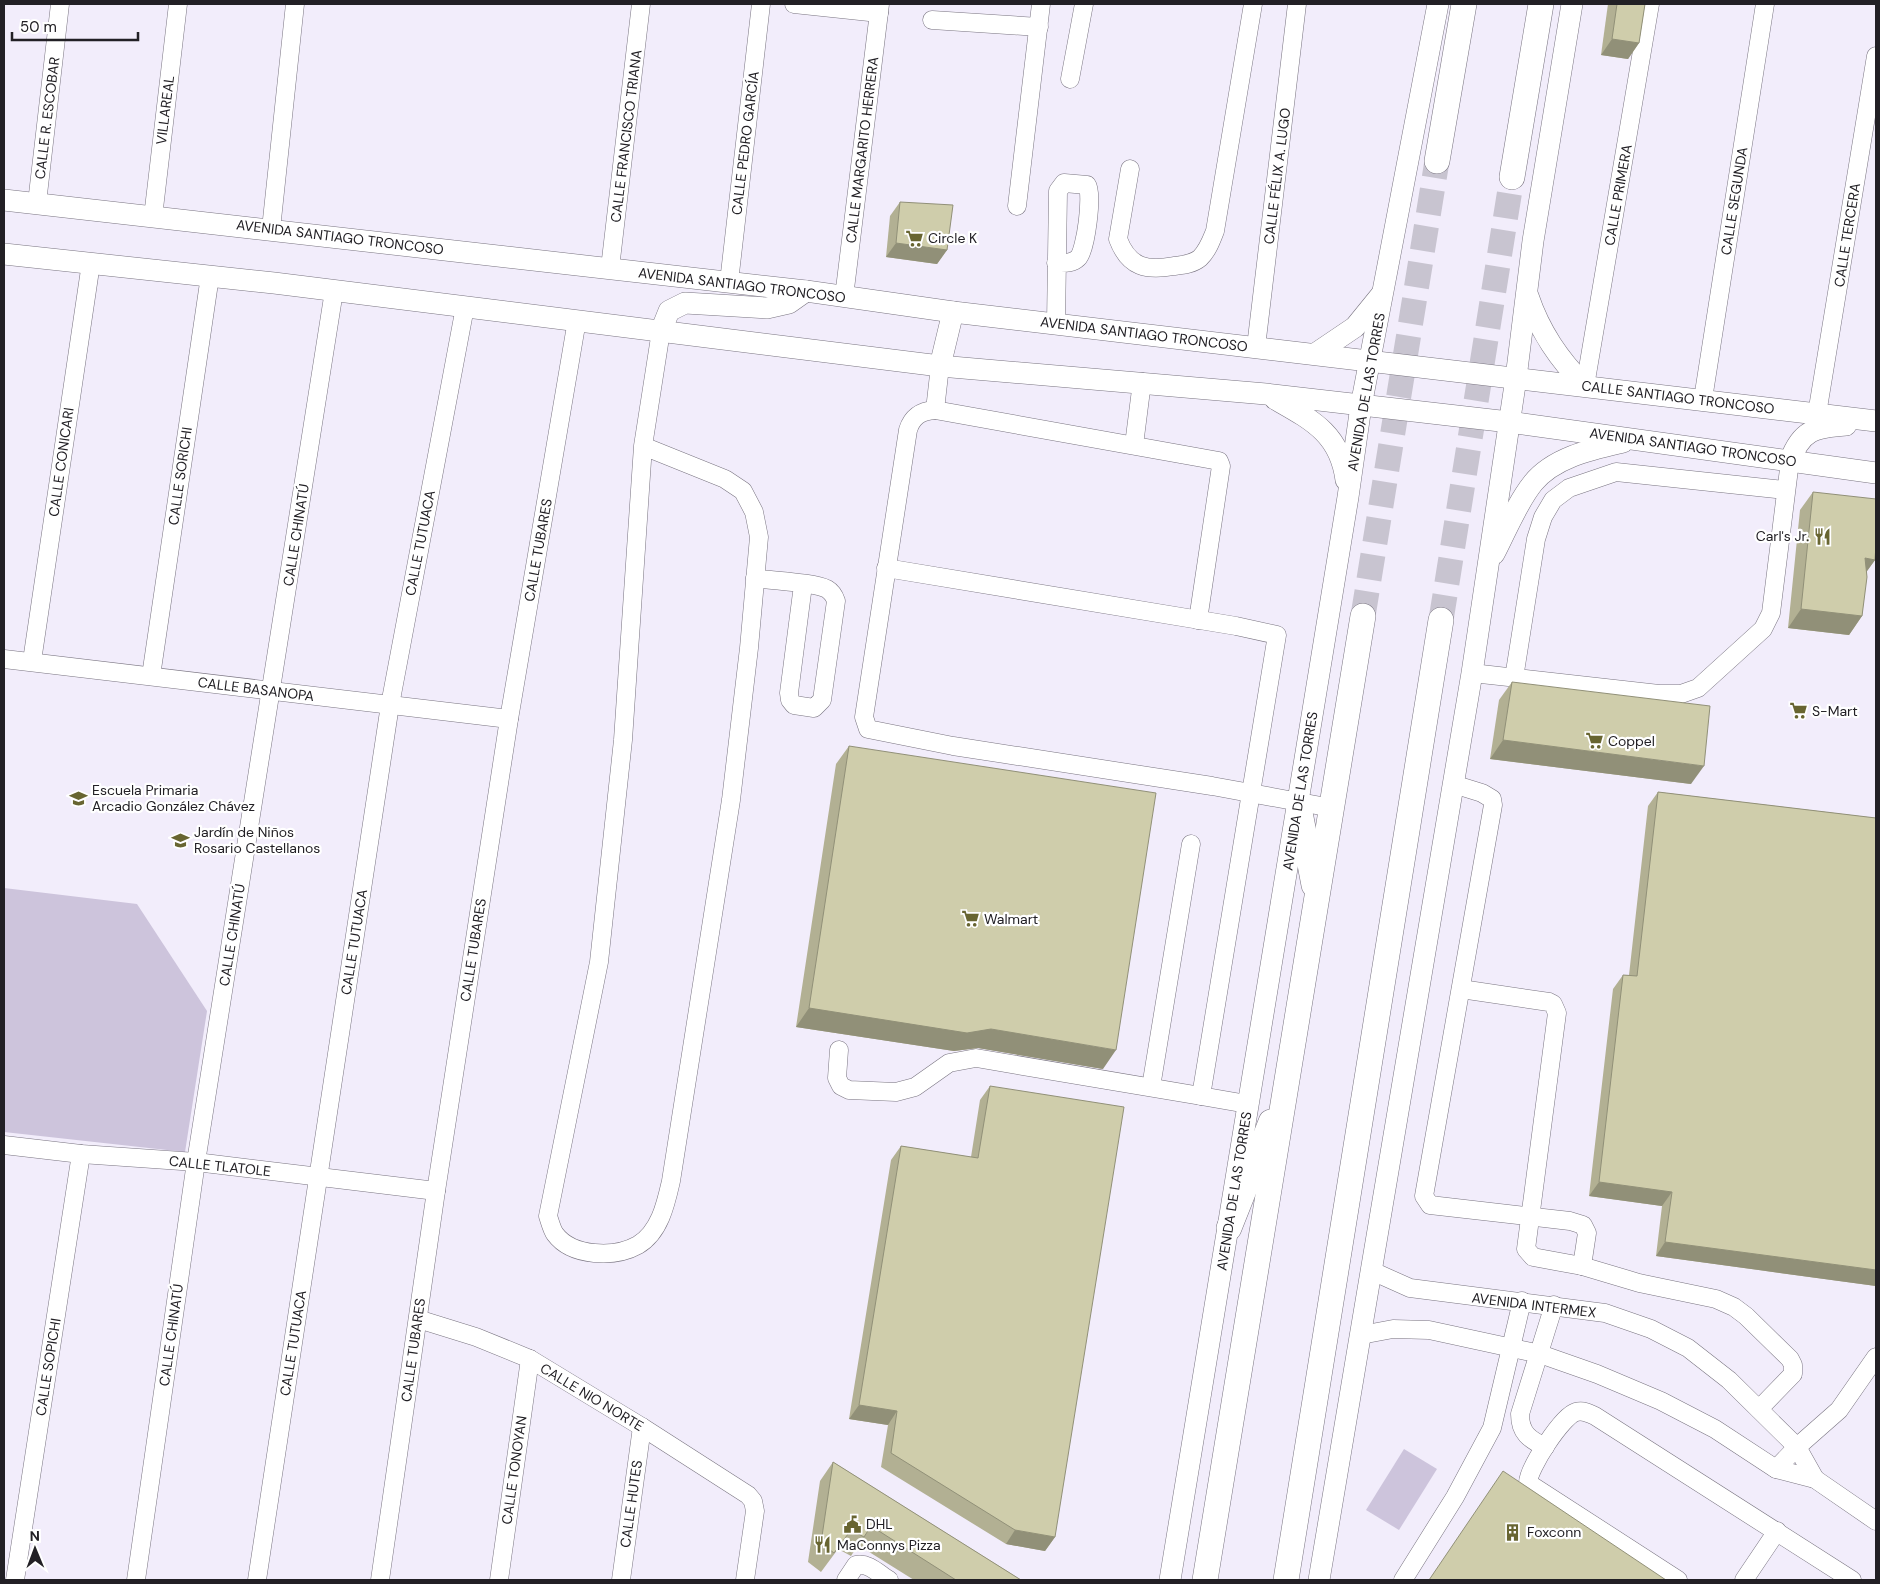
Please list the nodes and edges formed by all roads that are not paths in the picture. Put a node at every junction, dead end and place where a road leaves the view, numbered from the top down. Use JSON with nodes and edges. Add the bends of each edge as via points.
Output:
{"nodes":[{"id":1,"x":60,"y":4,"type":"edge"},
{"id":2,"x":178,"y":4,"type":"edge"},
{"id":3,"x":295,"y":4,"type":"edge"},
{"id":4,"x":641,"y":4,"type":"edge"},
{"id":5,"x":761,"y":4,"type":"edge"},
{"id":6,"x":794,"y":4,"type":"edge"},
{"id":7,"x":1041,"y":4,"type":"edge"},
{"id":8,"x":1084,"y":4,"type":"edge"},
{"id":9,"x":1253,"y":4,"type":"edge"},
{"id":10,"x":1297,"y":4,"type":"edge"},
{"id":11,"x":1438,"y":4,"type":"edge"},
{"id":12,"x":1464,"y":4,"type":"edge"},
{"id":13,"x":1541,"y":4,"type":"edge"},
{"id":14,"x":1572,"y":4,"type":"edge"},
{"id":15,"x":1650,"y":4,"type":"edge"},
{"id":16,"x":1765,"y":4,"type":"edge"},
{"id":17,"x":880,"y":9,"type":"edge"},
{"id":18,"x":932,"y":20,"type":"dead end"},
{"id":19,"x":1039,"y":27,"type":"junction"},
{"id":20,"x":1876,"y":56,"type":"edge"},
{"id":21,"x":1070,"y":79,"type":"dead end"},
{"id":22,"x":1437,"y":161,"type":"tunnel mouth"},
{"id":23,"x":1130,"y":169,"type":"dead end"},
{"id":24,"x":1512,"y":177,"type":"tunnel mouth"},
{"id":25,"x":4,"y":200,"type":"edge"},
{"id":26,"x":37,"y":203,"type":"junction"},
{"id":27,"x":1017,"y":206,"type":"dead end"},
{"id":28,"x":153,"y":217,"type":"junction"},
{"id":29,"x":270,"y":229,"type":"junction"},
{"id":30,"x":4,"y":254,"type":"edge"},
{"id":31,"x":91,"y":263,"type":"junction"},
{"id":32,"x":1056,"y":263,"type":"dead end"},
{"id":33,"x":610,"y":268,"type":"junction"},
{"id":34,"x":210,"y":276,"type":"junction"},
{"id":35,"x":728,"y":282,"type":"junction"},
{"id":36,"x":1385,"y":289,"type":"junction"},
{"id":37,"x":334,"y":290,"type":"junction"},
{"id":38,"x":806,"y":291,"type":"junction"},
{"id":39,"x":1527,"y":294,"type":"junction"},
{"id":40,"x":844,"y":297,"type":"junction"},
{"id":41,"x":465,"y":307,"type":"junction"},
{"id":42,"x":953,"y":312,"type":"junction"},
{"id":43,"x":576,"y":320,"type":"junction"},
{"id":44,"x":1056,"y":324,"type":"junction"},
{"id":45,"x":661,"y":331,"type":"junction"},
{"id":46,"x":1256,"y":348,"type":"junction"},
{"id":47,"x":1315,"y":354,"type":"junction"},
{"id":48,"x":1371,"y":361,"type":"junction"},
{"id":49,"x":940,"y":366,"type":"junction"},
{"id":50,"x":1480,"y":374,"type":"joint"},
{"id":51,"x":1516,"y":378,"type":"junction"},
{"id":52,"x":1142,"y":382,"type":"junction"},
{"id":53,"x":1585,"y":386,"type":"junction"},
{"id":54,"x":1266,"y":394,"type":"junction"},
{"id":55,"x":1703,"y":399,"type":"junction"},
{"id":56,"x":1361,"y":406,"type":"junction"},
{"id":57,"x":935,"y":410,"type":"junction"},
{"id":58,"x":1818,"y":414,"type":"junction"},
{"id":59,"x":1509,"y":422,"type":"junction"},
{"id":60,"x":1876,"y":422,"type":"edge"},
{"id":61,"x":1639,"y":439,"type":"junction"},
{"id":62,"x":1134,"y":445,"type":"junction"},
{"id":63,"x":643,"y":446,"type":"junction"},
{"id":64,"x":1790,"y":461,"type":"junction"},
{"id":65,"x":1876,"y":473,"type":"edge"},
{"id":66,"x":1785,"y":490,"type":"junction"},
{"id":67,"x":1348,"y":497,"type":"junction"},
{"id":68,"x":886,"y":568,"type":"junction"},
{"id":69,"x":1486,"y":570,"type":"junction"},
{"id":70,"x":755,"y":578,"type":"junction"},
{"id":71,"x":803,"y":585,"type":"junction"},
{"id":72,"x":1363,"y":616,"type":"tunnel mouth"},
{"id":73,"x":1198,"y":620,"type":"junction"},
{"id":74,"x":1441,"y":620,"type":"tunnel mouth"},
{"id":75,"x":4,"y":658,"type":"edge"},
{"id":76,"x":32,"y":661,"type":"junction"},
{"id":77,"x":1472,"y":673,"type":"junction"},
{"id":78,"x":151,"y":676,"type":"junction"},
{"id":79,"x":1514,"y":678,"type":"junction"},
{"id":80,"x":271,"y":692,"type":"junction"},
{"id":81,"x":390,"y":705,"type":"junction"},
{"id":82,"x":509,"y":719,"type":"junction"},
{"id":83,"x":1453,"y":784,"type":"junction"},
{"id":84,"x":1251,"y":793,"type":"junction"},
{"id":85,"x":1298,"y":802,"type":"junction"},
{"id":86,"x":1332,"y":808,"type":"junction"},
{"id":87,"x":1191,"y":844,"type":"dead end"},
{"id":88,"x":1317,"y":904,"type":"junction"},
{"id":89,"x":1461,"y":989,"type":"junction"},
{"id":90,"x":839,"y":1050,"type":"dead end"},
{"id":91,"x":1289,"y":1076,"type":"junction"},
{"id":92,"x":1151,"y":1087,"type":"junction"},
{"id":93,"x":1200,"y":1096,"type":"junction"},
{"id":94,"x":1247,"y":1104,"type":"junction"},
{"id":95,"x":4,"y":1145,"type":"edge"},
{"id":96,"x":81,"y":1154,"type":"junction"},
{"id":97,"x":196,"y":1162,"type":"junction"},
{"id":98,"x":319,"y":1177,"type":"junction"},
{"id":99,"x":436,"y":1191,"type":"junction"},
{"id":100,"x":1529,"y":1217,"type":"junction"},
{"id":101,"x":1229,"y":1228,"type":"junction"},
{"id":102,"x":1582,"y":1266,"type":"junction"},
{"id":103,"x":1372,"y":1271,"type":"junction"},
{"id":104,"x":1522,"y":1301,"type":"junction"},
{"id":105,"x":1554,"y":1305,"type":"junction"},
{"id":106,"x":418,"y":1319,"type":"junction"},
{"id":107,"x":1361,"y":1335,"type":"junction"},
{"id":108,"x":1512,"y":1348,"type":"junction"},
{"id":109,"x":1540,"y":1354,"type":"junction"},
{"id":110,"x":1876,"y":1357,"type":"edge"},
{"id":111,"x":530,"y":1359,"type":"junction"},
{"id":112,"x":1759,"y":1408,"type":"junction"},
{"id":113,"x":642,"y":1427,"type":"junction"},
{"id":114,"x":1545,"y":1447,"type":"junction"},
{"id":115,"x":1797,"y":1447,"type":"junction"},
{"id":116,"x":1776,"y":1469,"type":"junction"},
{"id":117,"x":1815,"y":1479,"type":"junction"},
{"id":118,"x":1876,"y":1521,"type":"edge"},
{"id":119,"x":1777,"y":1531,"type":"junction"},
{"id":120,"x":15,"y":1580,"type":"edge"},
{"id":121,"x":136,"y":1580,"type":"edge"},
{"id":122,"x":257,"y":1580,"type":"edge"},
{"id":123,"x":380,"y":1580,"type":"edge"},
{"id":124,"x":498,"y":1580,"type":"edge"},
{"id":125,"x":620,"y":1580,"type":"edge"},
{"id":126,"x":745,"y":1580,"type":"edge"},
{"id":127,"x":846,"y":1580,"type":"edge"},
{"id":128,"x":889,"y":1580,"type":"edge"},
{"id":129,"x":1170,"y":1580,"type":"edge"},
{"id":130,"x":1206,"y":1580,"type":"edge"},
{"id":131,"x":1286,"y":1580,"type":"edge"},
{"id":132,"x":1319,"y":1580,"type":"edge"},
{"id":133,"x":1403,"y":1580,"type":"edge"},
{"id":134,"x":1678,"y":1580,"type":"edge"},
{"id":135,"x":1744,"y":1580,"type":"edge"},
{"id":136,"x":1852,"y":1580,"type":"edge"}],
"edges":[{"from":1,"to":26,"type":"street","name":"CALLE R. ESCOBAR"},
{"from":2,"to":28,"type":"street","name":"VILLAREAL"},
{"from":3,"to":29,"type":"street"},
{"from":4,"to":33,"type":"street","name":"CALLE FRANCISCO TRIANA"},
{"from":5,"to":35,"type":"street","name":"CALLE PEDRO GARCÍA"},
{"from":6,"to":17,"type":"street"},
{"from":7,"to":19,"type":"street"},
{"from":8,"to":21,"type":"street"},
{"from":9,"to":23,"type":"street","via":[[1214,230],[1210,245],[1199,258],[1190,263],[1154,270],[1129,258],[1122,250],[1118,240]]},
{"from":10,"to":46,"type":"street","name":"CALLE FÉLIX A. LUGO"},
{"from":11,"to":36,"type":"main road","name":"AVENIDA DE LAS TORRES"},
{"from":12,"to":22,"type":"highway"},
{"from":13,"to":24,"type":"highway"},
{"from":14,"to":39,"type":"main road"},
{"from":15,"to":53,"type":"street","name":"CALLE PRIMERA"},
{"from":16,"to":55,"type":"street","name":"CALLE SEGUNDA"},
{"from":17,"to":40,"type":"street","name":"CALLE MARGARITO HERRERA"},
{"from":18,"to":19,"type":"street"},
{"from":19,"to":27,"type":"street"},
{"from":20,"to":58,"type":"street","name":"CALLE TERCERA"},
{"from":25,"to":26,"type":"main road","name":"AVENIDA SANTIAGO TRONCOSO"},
{"from":26,"to":28,"type":"main road","name":"AVENIDA SANTIAGO TRONCOSO"},
{"from":28,"to":29,"type":"main road","name":"AVENIDA SANTIAGO TRONCOSO"},
{"from":29,"to":33,"type":"main road","name":"AVENIDA SANTIAGO TRONCOSO"},
{"from":30,"to":31,"type":"main road"},
{"from":31,"to":34,"type":"main road"},
{"from":31,"to":76,"type":"street","name":"CALLE CONICARI"},
{"from":32,"to":44,"type":"street"},
{"from":33,"to":35,"type":"main road","name":"AVENIDA SANTIAGO TRONCOSO"},
{"from":34,"to":37,"type":"main road"},
{"from":34,"to":78,"type":"street","name":"CALLE SORICHI"},
{"from":35,"to":38,"type":"main road","name":"AVENIDA SANTIAGO TRONCOSO"},
{"from":36,"to":47,"type":"main road","via":[[1355,327]]},
{"from":36,"to":48,"type":"main road","name":"AVENIDA DE LAS TORRES"},
{"from":37,"to":41,"type":"main road"},
{"from":37,"to":80,"type":"street","name":"CALLE CHINATÚ"},
{"from":38,"to":40,"type":"main road","name":"AVENIDA SANTIAGO TRONCOSO"},
{"from":38,"to":45,"type":"main road","via":[[789,304],[767,308],[684,302],[669,311]]},
{"from":39,"to":51,"type":"main road"},
{"from":39,"to":53,"type":"main road","via":[[1546,338]]},
{"from":40,"to":42,"type":"main road","name":"AVENIDA SANTIAGO TRONCOSO"},
{"from":41,"to":43,"type":"main road"},
{"from":41,"to":81,"type":"street","name":"CALLE TUTUACA"},
{"from":42,"to":44,"type":"main road","name":"AVENIDA SANTIAGO TRONCOSO"},
{"from":42,"to":49,"type":"main road"},
{"from":43,"to":45,"type":"main road"},
{"from":43,"to":82,"type":"street","name":"CALLE TUBARES"},
{"from":44,"to":46,"type":"main road","name":"AVENIDA SANTIAGO TRONCOSO"},
{"from":45,"to":49,"type":"main road"},
{"from":45,"to":63,"type":"street"},
{"from":46,"to":47,"type":"main road","name":"AVENIDA SANTIAGO TRONCOSO"},
{"from":47,"to":48,"type":"main road","name":"AVENIDA SANTIAGO TRONCOSO"},
{"from":48,"to":50,"type":"main road","name":"AVENIDA SANTIAGO TRONCOSO"},
{"from":48,"to":56,"type":"main road","name":"AVENIDA DE LAS TORRES"},
{"from":49,"to":52,"type":"main road"},
{"from":49,"to":57,"type":"street"},
{"from":50,"to":51,"type":"main road","name":"CALLE SANTIAGO TRONCOSO"},
{"from":51,"to":53,"type":"main road","name":"CALLE SANTIAGO TRONCOSO"},
{"from":51,"to":59,"type":"main road"},
{"from":52,"to":54,"type":"main road"},
{"from":52,"to":62,"type":"street"},
{"from":53,"to":55,"type":"main road","name":"CALLE SANTIAGO TRONCOSO"},
{"from":54,"to":56,"type":"main road"},
{"from":54,"to":67,"type":"main road","via":[[1324,430],[1344,464]]},
{"from":55,"to":58,"type":"main road","name":"CALLE SANTIAGO TRONCOSO"},
{"from":56,"to":59,"type":"main road"},
{"from":56,"to":67,"type":"main road","name":"AVENIDA DE LAS TORRES"},
{"from":57,"to":62,"type":"street"},
{"from":57,"to":68,"type":"street","via":[[911,420]]},
{"from":58,"to":60,"type":"main road","name":"CALLE SANTIAGO TRONCOSO"},
{"from":59,"to":61,"type":"main road","name":"AVENIDA SANTIAGO TRONCOSO"},
{"from":59,"to":69,"type":"main road"},
{"from":60,"to":64,"type":"main road","via":[[1827,426],[1811,431],[1796,445]]},
{"from":61,"to":64,"type":"main road","name":"AVENIDA SANTIAGO TRONCOSO"},
{"from":61,"to":69,"type":"main road","via":[[1590,449],[1559,463],[1534,482]]},
{"from":62,"to":73,"type":"street","via":[[1220,463]]},
{"from":63,"to":70,"type":"street","via":[[725,480],[743,491],[754,512],[758,537]]},
{"from":63,"to":70,"type":"street","via":[[622,740],[599,962],[548,1216],[555,1234],[569,1246],[591,1253],[616,1252],[638,1245],[654,1229],[663,1213],[672,1181],[731,800]]},
{"from":64,"to":65,"type":"main road","name":"AVENIDA SANTIAGO TRONCOSO"},
{"from":64,"to":66,"type":"street"},
{"from":66,"to":79,"type":"street","via":[[1768,621],[1764,629],[1698,688],[1681,694],[1659,694]]},
{"from":66,"to":79,"type":"street","via":[[1616,472],[1569,488],[1553,500],[1536,539]]},
{"from":67,"to":85,"type":"main road","name":"AVENIDA DE LAS TORRES"},
{"from":68,"to":73,"type":"street"},
{"from":68,"to":84,"type":"street","via":[[864,716],[868,729],[953,746]]},
{"from":69,"to":77,"type":"main road"},
{"from":70,"to":71,"type":"street"},
{"from":71,"to":71,"type":"street","via":[[789,693],[794,706],[814,708],[822,700],[836,601],[833,593],[824,588]]},
{"from":72,"to":86,"type":"highway"},
{"from":73,"to":84,"type":"street","via":[[1277,635]]},
{"from":74,"to":131,"type":"highway"},
{"from":75,"to":76,"type":"street","name":"CALLE BASANOPA"},
{"from":76,"to":78,"type":"street","name":"CALLE BASANOPA"},
{"from":77,"to":79,"type":"street"},
{"from":77,"to":83,"type":"main road"},
{"from":78,"to":80,"type":"street","name":"CALLE BASANOPA"},
{"from":80,"to":81,"type":"street","name":"CALLE BASANOPA"},
{"from":80,"to":97,"type":"street","name":"CALLE CHINATÚ"},
{"from":81,"to":82,"type":"street","name":"CALLE BASANOPA"},
{"from":81,"to":98,"type":"street","name":"CALLE TUTUACA"},
{"from":82,"to":99,"type":"street","name":"CALLE TUBARES"},
{"from":83,"to":89,"type":"street","via":[[1482,793],[1492,799],[1493,805]]},
{"from":83,"to":103,"type":"main road"},
{"from":84,"to":85,"type":"street"},
{"from":84,"to":93,"type":"street"},
{"from":85,"to":86,"type":"street"},
{"from":85,"to":88,"type":"highway"},
{"from":85,"to":94,"type":"main road","name":"AVENIDA DE LAS TORRES"},
{"from":86,"to":88,"type":"highway"},
{"from":87,"to":92,"type":"street"},
{"from":88,"to":91,"type":"highway"},
{"from":89,"to":100,"type":"street","via":[[1549,1002],[1556,1007]]},
{"from":89,"to":100,"type":"street","via":[[1424,1196],[1430,1206]]},
{"from":90,"to":92,"type":"street","via":[[837,1078],[848,1090],[896,1092],[915,1087],[948,1063],[976,1058]]},
{"from":91,"to":101,"type":"highway"},
{"from":91,"to":130,"type":"highway"},
{"from":92,"to":93,"type":"street"},
{"from":93,"to":94,"type":"street"},
{"from":94,"to":101,"type":"main road","name":"AVENIDA DE LAS TORRES"},
{"from":95,"to":96,"type":"street","name":"CALLE TLATOLE"},
{"from":96,"to":97,"type":"street","name":"CALLE TLATOLE"},
{"from":96,"to":120,"type":"street","name":"CALLE SOPICHI"},
{"from":97,"to":98,"type":"street","name":"CALLE TLATOLE"},
{"from":97,"to":121,"type":"street","name":"CALLE CHINATÚ"},
{"from":98,"to":99,"type":"street","name":"CALLE TLATOLE"},
{"from":98,"to":122,"type":"street","name":"CALLE TUTUACA"},
{"from":99,"to":106,"type":"street","name":"CALLE TUBARES"},
{"from":100,"to":102,"type":"street","via":[[1526,1249],[1533,1257]]},
{"from":100,"to":102,"type":"street","via":[[1583,1225],[1587,1233]]},
{"from":101,"to":129,"type":"main road","name":"AVENIDA DE LAS TORRES"},
{"from":102,"to":112,"type":"street","via":[[1639,1283],[1716,1299],[1746,1316],[1790,1359],[1794,1370]]},
{"from":103,"to":104,"type":"street","name":"AVENIDA INTERMEX","via":[[1410,1288]]},
{"from":103,"to":107,"type":"main road"},
{"from":104,"to":105,"type":"street","name":"AVENIDA INTERMEX"},
{"from":104,"to":108,"type":"street"},
{"from":105,"to":109,"type":"street"},
{"from":105,"to":112,"type":"street","name":"AVENIDA INTERMEX","via":[[1605,1313],[1651,1329],[1688,1348]]},
{"from":106,"to":111,"type":"street","name":"CALLE NIO NORTE","via":[[476,1337]]},
{"from":106,"to":123,"type":"street","name":"CALLE TUBARES"},
{"from":107,"to":108,"type":"street","name":"AVENIDA INTERMEX","via":[[1410,1327]]},
{"from":107,"to":132,"type":"main road"},
{"from":108,"to":109,"type":"street","name":"AVENIDA INTERMEX"},
{"from":108,"to":133,"type":"street","via":[[1492,1428],[1460,1489]]},
{"from":109,"to":114,"type":"street","via":[[1520,1414],[1520,1423],[1529,1439]]},
{"from":109,"to":116,"type":"street","name":"AVENIDA INTERMEX","via":[[1661,1401],[1715,1429]]},
{"from":110,"to":115,"type":"street","via":[[1839,1410]]},
{"from":111,"to":113,"type":"street","name":"CALLE NIO NORTE"},
{"from":111,"to":124,"type":"street","name":"CALLE TONOYAN"},
{"from":112,"to":115,"type":"street","name":"AVENIDA INTERMEX"},
{"from":113,"to":125,"type":"street","name":"CALLE HUTES"},
{"from":113,"to":126,"type":"street","name":"CALLE NIO NORTE","via":[[753,1501],[755,1511]]},
{"from":114,"to":119,"type":"street","via":[[1575,1412],[1585,1412]]},
{"from":114,"to":134,"type":"street","via":[[1530,1472],[1528,1483],[1531,1487]]},
{"from":115,"to":116,"type":"street"},
{"from":115,"to":117,"type":"street","name":"AVENIDA INTERMEX"},
{"from":116,"to":117,"type":"street","name":"AVENIDA INTERMEX"},
{"from":117,"to":118,"type":"street","name":"AVENIDA INTERMEX"},
{"from":119,"to":135,"type":"street"},
{"from":119,"to":136,"type":"street"},
{"from":127,"to":128,"type":"street","via":[[856,1565],[861,1564]]}]}
